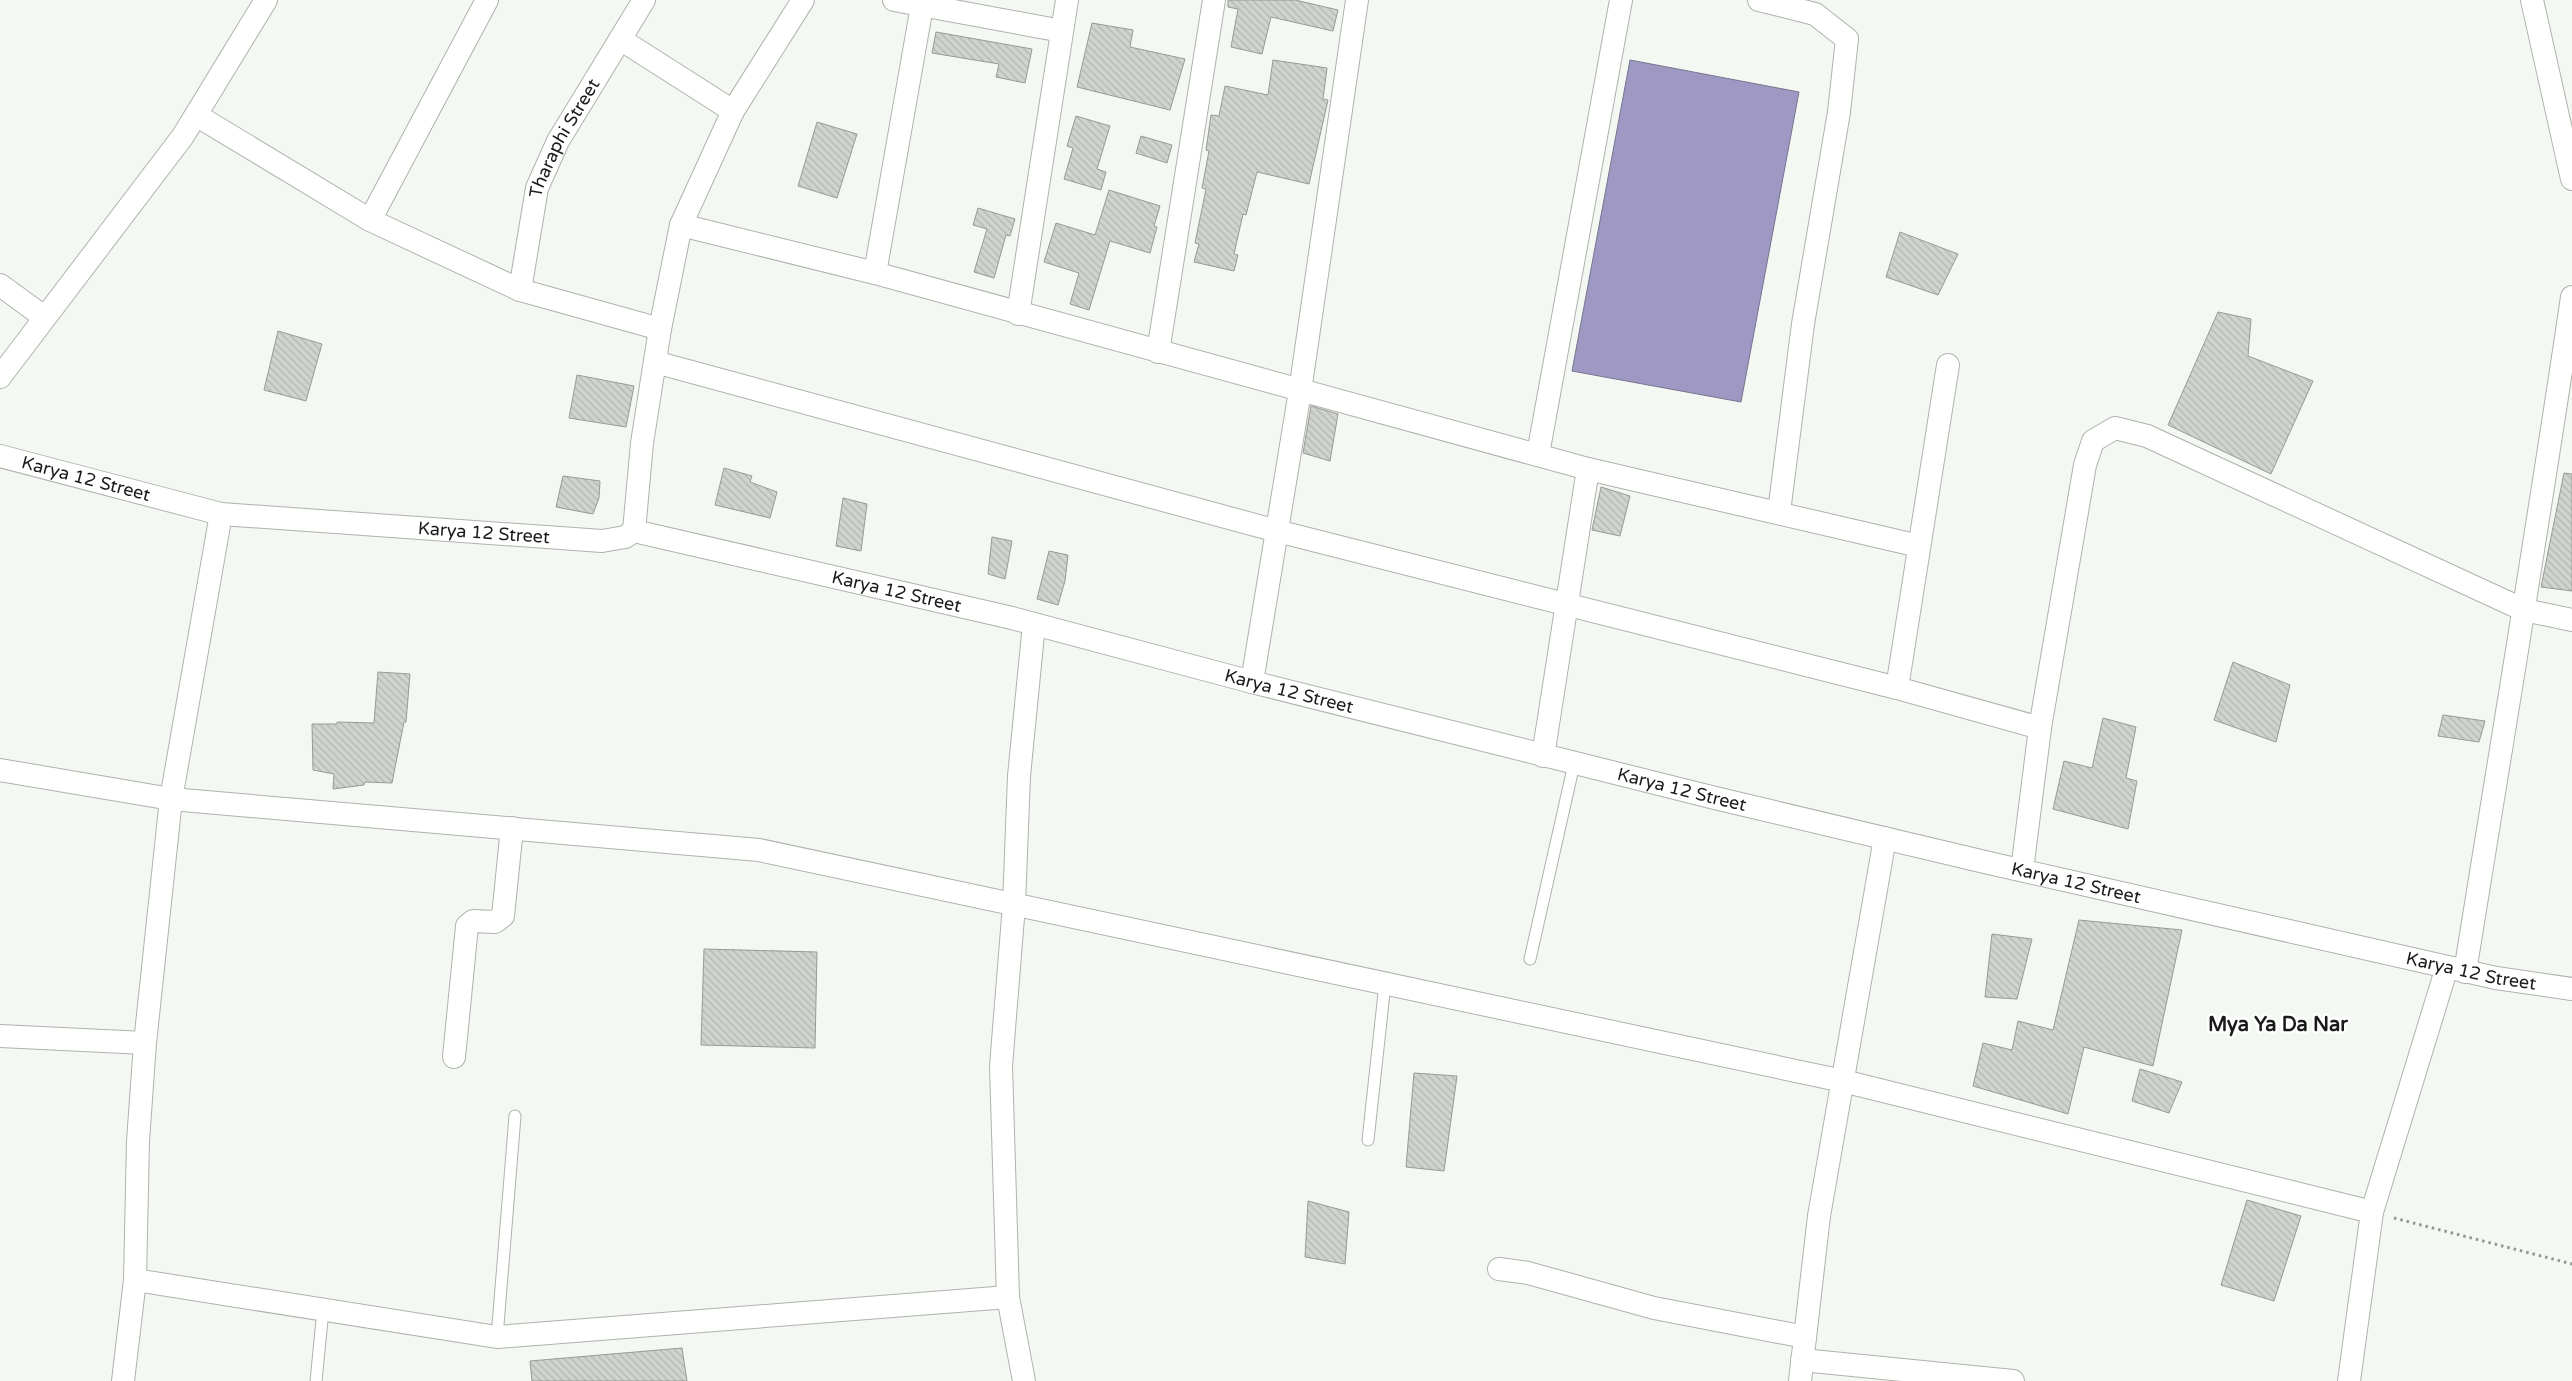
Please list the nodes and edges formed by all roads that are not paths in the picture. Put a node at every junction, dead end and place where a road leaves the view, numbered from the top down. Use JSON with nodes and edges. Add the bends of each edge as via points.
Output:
{"nodes":[{"id":1,"x":266,"y":0,"type":"edge"},
{"id":2,"x":487,"y":0,"type":"edge"},
{"id":3,"x":644,"y":0,"type":"edge"},
{"id":4,"x":803,"y":0,"type":"edge"},
{"id":5,"x":894,"y":0,"type":"edge"},
{"id":6,"x":1067,"y":0,"type":"edge"},
{"id":7,"x":1214,"y":0,"type":"edge"},
{"id":8,"x":1357,"y":0,"type":"edge"},
{"id":9,"x":1621,"y":0,"type":"edge"},
{"id":10,"x":1759,"y":0,"type":"edge"},
{"id":11,"x":2532,"y":0,"type":"edge"},
{"id":12,"x":922,"y":6,"type":"junction"},
{"id":13,"x":1062,"y":31,"type":"junction"},
{"id":14,"x":620,"y":39,"type":"junction"},
{"id":15,"x":733,"y":111,"type":"junction"},
{"id":16,"x":196,"y":115,"type":"junction"},
{"id":17,"x":2572,"y":179,"type":"edge"},
{"id":18,"x":370,"y":220,"type":"junction"},
{"id":19,"x":681,"y":225,"type":"junction"},
{"id":20,"x":875,"y":273,"type":"junction"},
{"id":21,"x":0,"y":285,"type":"edge"},
{"id":22,"x":520,"y":290,"type":"junction"},
{"id":23,"x":2572,"y":297,"type":"edge"},
{"id":24,"x":1018,"y":314,"type":"junction"},
{"id":25,"x":44,"y":317,"type":"junction"},
{"id":26,"x":660,"y":329,"type":"junction"},
{"id":27,"x":1158,"y":352,"type":"junction"},
{"id":28,"x":655,"y":362,"type":"junction"},
{"id":29,"x":1948,"y":365,"type":"dead end"},
{"id":30,"x":0,"y":377,"type":"edge"},
{"id":31,"x":1300,"y":391,"type":"junction"},
{"id":32,"x":1538,"y":454,"type":"junction"},
{"id":33,"x":0,"y":456,"type":"edge"},
{"id":34,"x":1588,"y":469,"type":"junction"},
{"id":35,"x":1779,"y":512,"type":"junction"},
{"id":36,"x":221,"y":514,"type":"junction"},
{"id":37,"x":1277,"y":531,"type":"junction"},
{"id":38,"x":634,"y":532,"type":"junction"},
{"id":39,"x":1919,"y":546,"type":"junction"},
{"id":40,"x":1567,"y":603,"type":"junction"},
{"id":41,"x":2524,"y":610,"type":"junction"},
{"id":42,"x":2572,"y":620,"type":"edge"},
{"id":43,"x":1034,"y":624,"type":"junction"},
{"id":44,"x":1252,"y":682,"type":"junction"},
{"id":45,"x":1897,"y":688,"type":"junction"},
{"id":46,"x":2040,"y":728,"type":"junction"},
{"id":47,"x":1543,"y":756,"type":"junction"},
{"id":48,"x":1574,"y":764,"type":"junction"},
{"id":49,"x":0,"y":770,"type":"edge"},
{"id":50,"x":170,"y":798,"type":"junction"},
{"id":51,"x":512,"y":828,"type":"junction"},
{"id":52,"x":1885,"y":838,"type":"junction"},
{"id":53,"x":2022,"y":870,"type":"junction"},
{"id":54,"x":1014,"y":905,"type":"junction"},
{"id":55,"x":1530,"y":959,"type":"dead end"},
{"id":56,"x":2456,"y":969,"type":"junction"},
{"id":57,"x":1385,"y":984,"type":"junction"},
{"id":58,"x":2572,"y":988,"type":"edge"},
{"id":59,"x":0,"y":1036,"type":"edge"},
{"id":60,"x":145,"y":1043,"type":"junction"},
{"id":61,"x":454,"y":1057,"type":"dead end"},
{"id":62,"x":1843,"y":1081,"type":"junction"},
{"id":63,"x":515,"y":1116,"type":"dead end"},
{"id":64,"x":1368,"y":1140,"type":"dead end"},
{"id":65,"x":2372,"y":1212,"type":"junction"},
{"id":66,"x":1499,"y":1269,"type":"dead end"},
{"id":67,"x":135,"y":1280,"type":"junction"},
{"id":68,"x":1008,"y":1297,"type":"junction"},
{"id":69,"x":323,"y":1310,"type":"junction"},
{"id":70,"x":497,"y":1337,"type":"junction"},
{"id":71,"x":1805,"y":1337,"type":"junction"},
{"id":72,"x":1801,"y":1371,"type":"edge"},
{"id":73,"x":123,"y":1381,"type":"edge"},
{"id":74,"x":316,"y":1381,"type":"edge"},
{"id":75,"x":1024,"y":1381,"type":"edge"},
{"id":76,"x":2013,"y":1381,"type":"edge"},
{"id":77,"x":2349,"y":1381,"type":"edge"}],
"edges":[{"from":1,"to":16,"type":"street"},
{"from":2,"to":18,"type":"street"},
{"from":3,"to":14,"type":"street","name":"Tharaphi Street"},
{"from":4,"to":15,"type":"street"},
{"from":5,"to":12,"type":"street"},
{"from":6,"to":13,"type":"street"},
{"from":7,"to":27,"type":"street"},
{"from":8,"to":31,"type":"street"},
{"from":9,"to":32,"type":"street"},
{"from":10,"to":35,"type":"street","via":[[1815,14],[1847,40],[1839,112],[1803,324]]},
{"from":11,"to":17,"type":"street"},
{"from":12,"to":13,"type":"street"},
{"from":12,"to":20,"type":"street"},
{"from":13,"to":24,"type":"street"},
{"from":14,"to":15,"type":"street"},
{"from":14,"to":22,"type":"street","name":"Tharaphi Street","via":[[558,140],[537,188]]},
{"from":15,"to":19,"type":"street"},
{"from":16,"to":18,"type":"street"},
{"from":16,"to":25,"type":"street"},
{"from":18,"to":22,"type":"street"},
{"from":19,"to":20,"type":"street"},
{"from":19,"to":26,"type":"street"},
{"from":20,"to":24,"type":"street"},
{"from":21,"to":25,"type":"street"},
{"from":22,"to":26,"type":"street"},
{"from":23,"to":41,"type":"street"},
{"from":24,"to":27,"type":"street"},
{"from":25,"to":30,"type":"street"},
{"from":26,"to":28,"type":"street"},
{"from":27,"to":31,"type":"street"},
{"from":28,"to":37,"type":"street"},
{"from":28,"to":38,"type":"street","via":[[642,444]]},
{"from":29,"to":39,"type":"street"},
{"from":31,"to":32,"type":"street"},
{"from":31,"to":37,"type":"street"},
{"from":32,"to":34,"type":"street"},
{"from":33,"to":36,"type":"street","name":"Karya 12 Street"},
{"from":34,"to":35,"type":"street"},
{"from":34,"to":40,"type":"street"},
{"from":35,"to":39,"type":"street"},
{"from":36,"to":38,"type":"street","name":"Karya 12 Street","via":[[602,541],[625,538]]},
{"from":36,"to":50,"type":"street"},
{"from":37,"to":40,"type":"street"},
{"from":37,"to":44,"type":"street"},
{"from":38,"to":43,"type":"street","name":"Karya 12 Street"},
{"from":39,"to":45,"type":"street"},
{"from":40,"to":45,"type":"street"},
{"from":40,"to":47,"type":"street"},
{"from":41,"to":42,"type":"street"},
{"from":41,"to":46,"type":"street","via":[[2147,436],[2115,428],[2093,441],[2085,465]]},
{"from":41,"to":56,"type":"street"},
{"from":43,"to":44,"type":"street","name":"Karya 12 Street"},
{"from":43,"to":54,"type":"street","via":[[1019,776]]},
{"from":44,"to":47,"type":"street","name":"Karya 12 Street"},
{"from":45,"to":46,"type":"street"},
{"from":46,"to":53,"type":"street"},
{"from":47,"to":48,"type":"street","name":"Karya 12 Street"},
{"from":48,"to":52,"type":"street","name":"Karya 12 Street"},
{"from":48,"to":55,"type":"lane"},
{"from":49,"to":50,"type":"street"},
{"from":50,"to":51,"type":"street"},
{"from":50,"to":60,"type":"street"},
{"from":51,"to":54,"type":"street","via":[[759,850]]},
{"from":51,"to":61,"type":"street","via":[[503,916],[495,922],[473,921],[467,926]]},
{"from":52,"to":53,"type":"street","name":"Karya 12 Street"},
{"from":52,"to":62,"type":"street"},
{"from":53,"to":56,"type":"street","name":"Karya 12 Street"},
{"from":54,"to":57,"type":"street"},
{"from":54,"to":68,"type":"street","via":[[1001,1066]]},
{"from":56,"to":58,"type":"street","name":"Karya 12 Street"},
{"from":56,"to":65,"type":"street"},
{"from":57,"to":62,"type":"street"},
{"from":57,"to":64,"type":"lane"},
{"from":59,"to":60,"type":"street"},
{"from":60,"to":67,"type":"street","via":[[138,1141]]},
{"from":62,"to":65,"type":"street"},
{"from":62,"to":71,"type":"street","via":[[1819,1216]]},
{"from":63,"to":70,"type":"lane"},
{"from":65,"to":77,"type":"street"},
{"from":66,"to":71,"type":"street","via":[[1528,1273],[1654,1308]]},
{"from":67,"to":69,"type":"street"},
{"from":67,"to":73,"type":"street"},
{"from":68,"to":70,"type":"street"},
{"from":68,"to":75,"type":"street"},
{"from":69,"to":70,"type":"street"},
{"from":69,"to":74,"type":"lane"},
{"from":71,"to":72,"type":"street"},
{"from":72,"to":76,"type":"street"}]}
